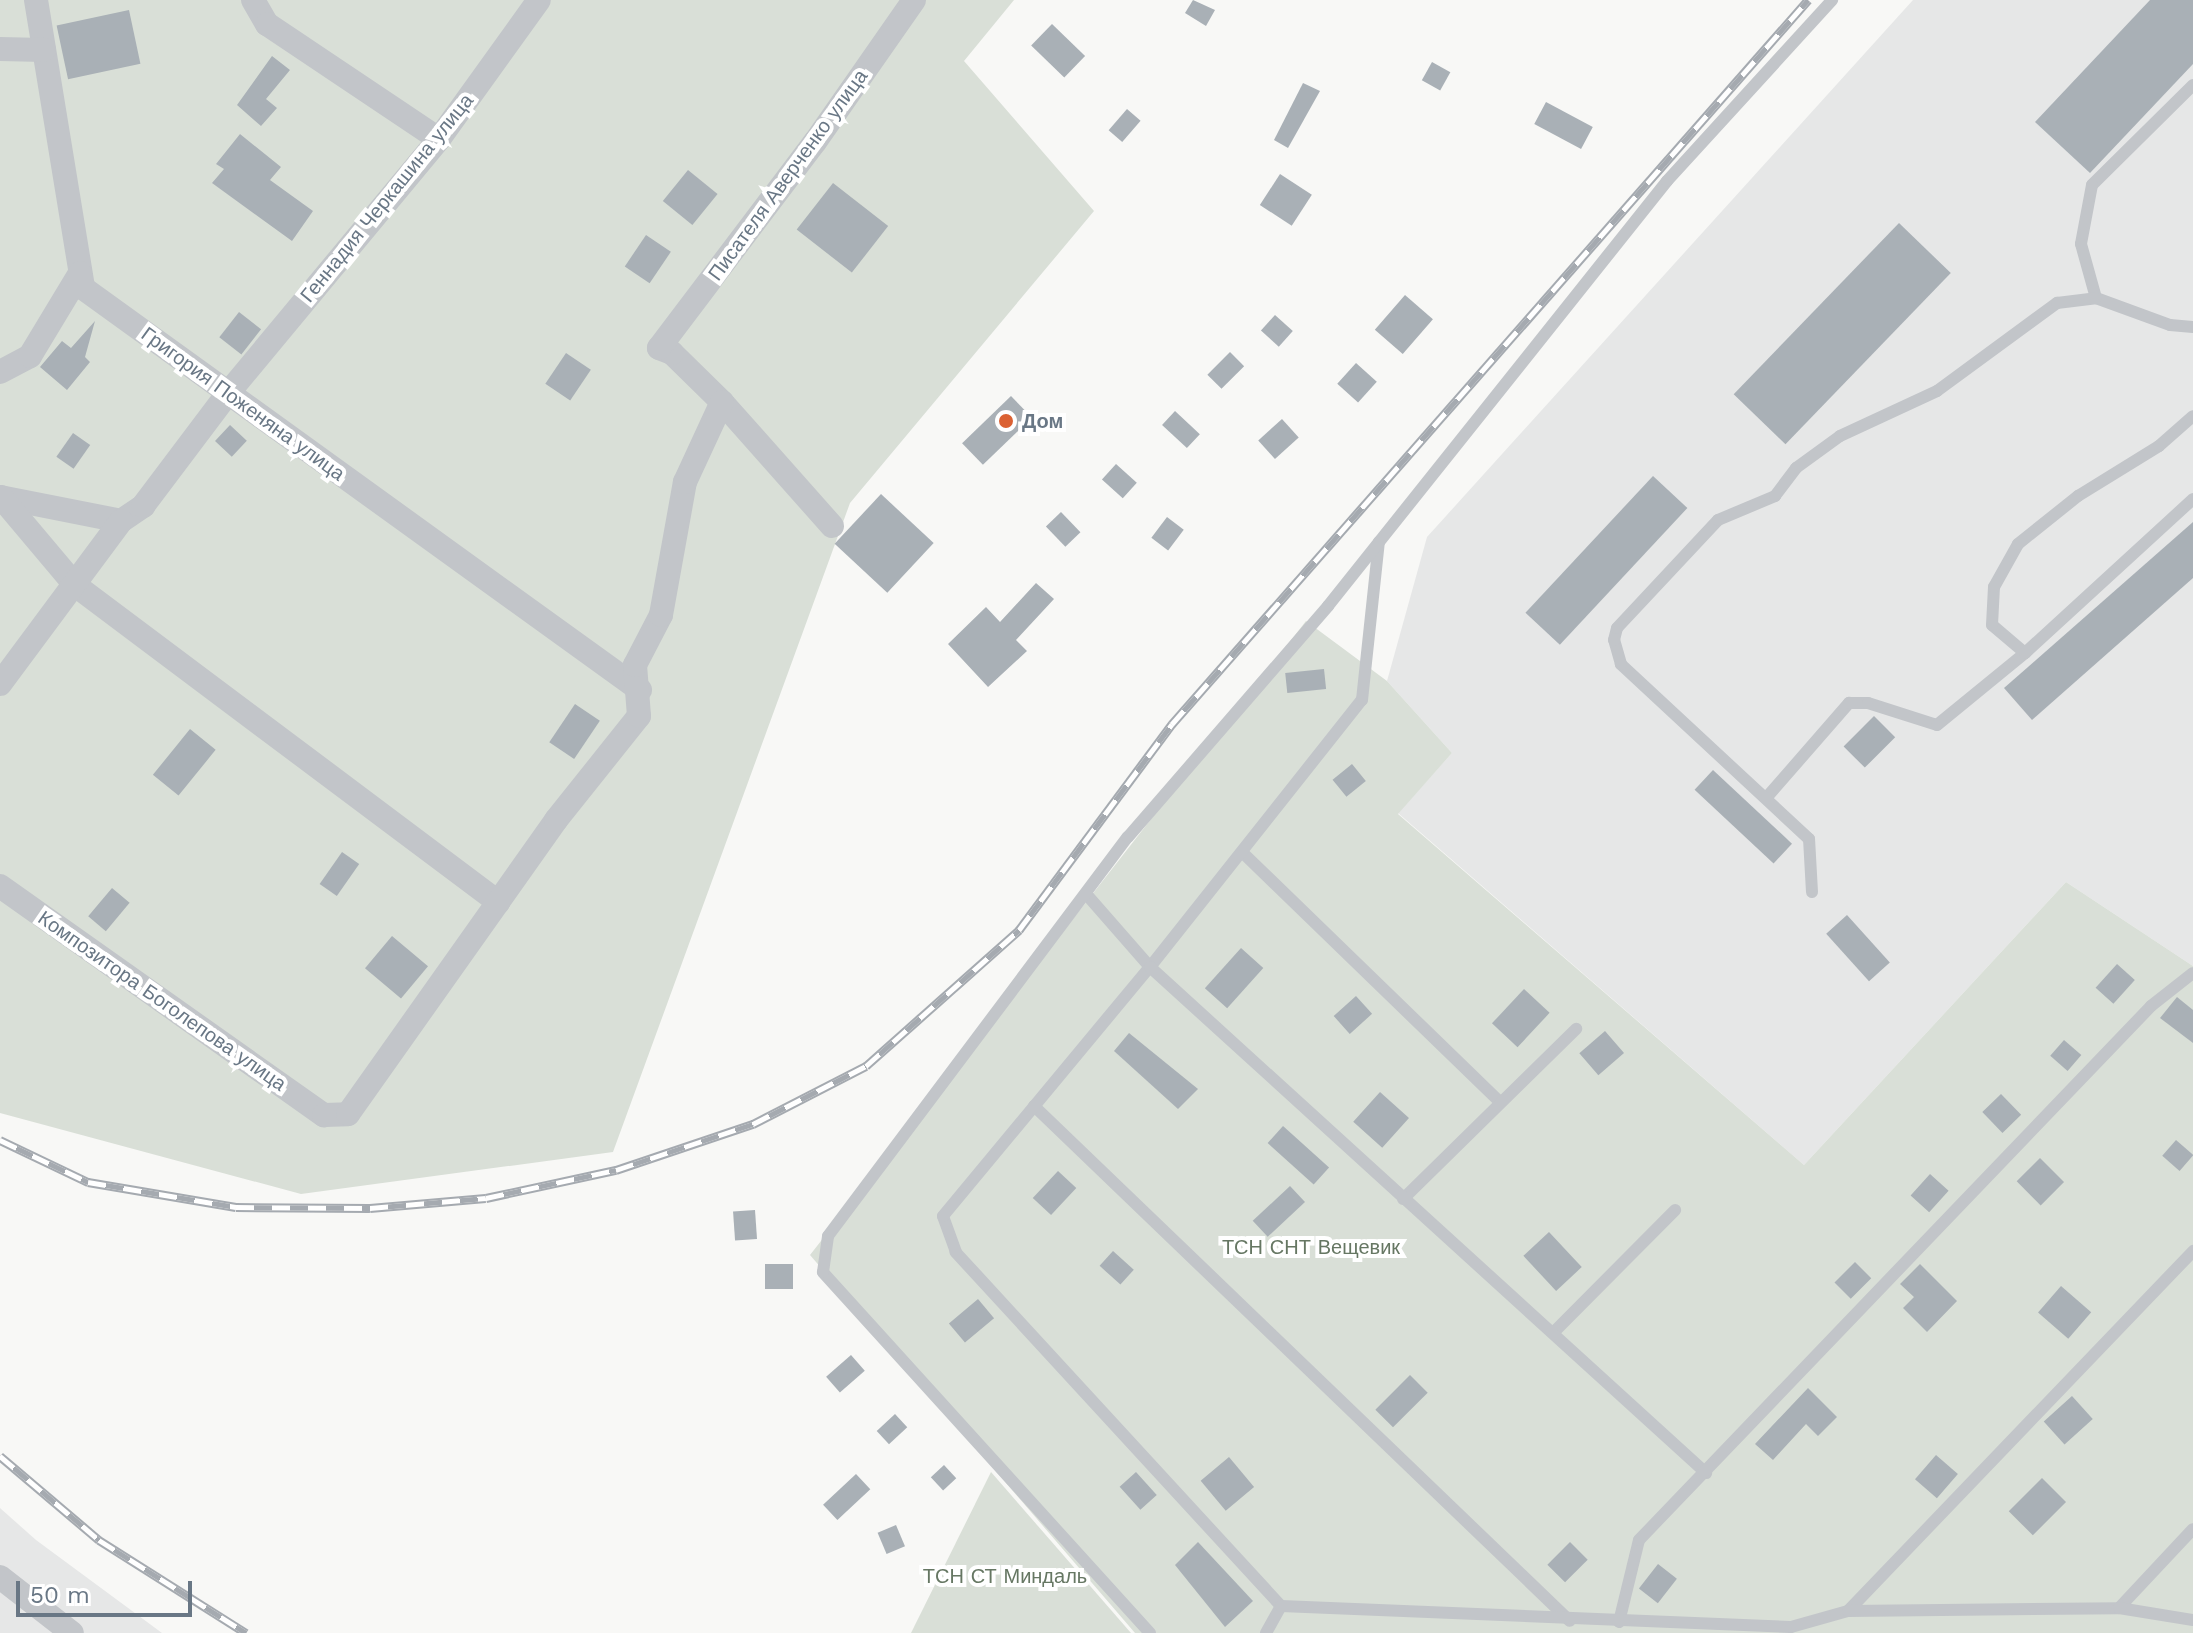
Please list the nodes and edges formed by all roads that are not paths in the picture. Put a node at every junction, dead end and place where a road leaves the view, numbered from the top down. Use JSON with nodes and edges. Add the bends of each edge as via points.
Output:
{"nodes":[{"id":1,"x":36,"y":0,"type":"edge"},
{"id":2,"x":253,"y":0,"type":"edge"},
{"id":3,"x":539,"y":0,"type":"edge"},
{"id":4,"x":914,"y":0,"type":"edge"},
{"id":5,"x":1832,"y":0,"type":"edge"},
{"id":6,"x":0,"y":49,"type":"edge"},
{"id":7,"x":44,"y":50,"type":"junction"},
{"id":8,"x":2193,"y":85,"type":"edge"},
{"id":9,"x":439,"y":139,"type":"junction"},
{"id":10,"x":80,"y":273,"type":"junction"},
{"id":11,"x":2096,"y":298,"type":"junction"},
{"id":12,"x":2193,"y":327,"type":"edge"},
{"id":13,"x":0,"y":372,"type":"edge"},
{"id":14,"x":229,"y":392,"type":"junction"},
{"id":15,"x":722,"y":402,"type":"junction"},
{"id":16,"x":2193,"y":416,"type":"edge"},
{"id":17,"x":1,"y":497,"type":"edge"},
{"id":18,"x":2193,"y":499,"type":"edge"},
{"id":19,"x":121,"y":521,"type":"junction"},
{"id":20,"x":832,"y":526,"type":"dead end"},
{"id":21,"x":1379,"y":542,"type":"junction"},
{"id":22,"x":75,"y":585,"type":"junction"},
{"id":23,"x":2025,"y":653,"type":"junction"},
{"id":24,"x":0,"y":684,"type":"edge"},
{"id":25,"x":640,"y":690,"type":"junction"},
{"id":26,"x":1767,"y":797,"type":"junction"},
{"id":27,"x":1243,"y":853,"type":"junction"},
{"id":28,"x":0,"y":886,"type":"edge"},
{"id":29,"x":1812,"y":892,"type":"dead end"},
{"id":30,"x":1087,"y":895,"type":"junction"},
{"id":31,"x":498,"y":902,"type":"junction"},
{"id":32,"x":1150,"y":967,"type":"junction"},
{"id":33,"x":2193,"y":973,"type":"edge"},
{"id":34,"x":1576,"y":1029,"type":"dead end"},
{"id":35,"x":1499,"y":1101,"type":"junction"},
{"id":36,"x":1034,"y":1106,"type":"junction"},
{"id":37,"x":1403,"y":1199,"type":"junction"},
{"id":38,"x":1675,"y":1210,"type":"dead end"},
{"id":39,"x":2193,"y":1251,"type":"edge"},
{"id":40,"x":1554,"y":1332,"type":"junction"},
{"id":41,"x":1706,"y":1473,"type":"junction"},
{"id":42,"x":2193,"y":1529,"type":"edge"},
{"id":43,"x":0,"y":1577,"type":"edge"},
{"id":44,"x":1281,"y":1606,"type":"junction"},
{"id":45,"x":2119,"y":1608,"type":"junction"},
{"id":46,"x":1848,"y":1611,"type":"junction"},
{"id":47,"x":2193,"y":1620,"type":"edge"},
{"id":48,"x":1570,"y":1621,"type":"junction"},
{"id":49,"x":1619,"y":1622,"type":"junction"},
{"id":50,"x":72,"y":1633,"type":"edge"},
{"id":51,"x":1150,"y":1633,"type":"edge"},
{"id":52,"x":1266,"y":1633,"type":"edge"}],
"edges":[{"from":1,"to":7,"type":"street","name":"Григория Поженяна улица"},
{"from":2,"to":9,"type":"street","via":[[267,24]]},
{"from":3,"to":9,"type":"street","name":"Геннадия Черкашина улица"},
{"from":4,"to":15,"type":"street","name":"Писателя Аверченко улица","via":[[815,142],[659,348],[672,353]]},
{"from":5,"to":21,"type":"lane","via":[[1667,181]]},
{"from":6,"to":7,"type":"street"},
{"from":7,"to":10,"type":"street","name":"Григория Поженяна улица"},
{"from":8,"to":11,"type":"lane","via":[[2092,185],[2081,244]]},
{"from":9,"to":14,"type":"street","name":"Геннадия Черкашина улица"},
{"from":10,"to":13,"type":"street","via":[[30,356]]},
{"from":10,"to":14,"type":"street","name":"Григория Поженяна улица","via":[[83,288]]},
{"from":11,"to":12,"type":"lane","via":[[2170,325]]},
{"from":11,"to":26,"type":"lane","via":[[2057,303],[1937,391],[1840,436],[1796,468],[1775,496],[1718,520],[1617,628],[1615,653],[1621,664]]},
{"from":14,"to":19,"type":"street","name":"Геннадия Черкашина улица","via":[[143,506]]},
{"from":14,"to":25,"type":"street","name":"Григория Поженяна улица"},
{"from":15,"to":20,"type":"street"},
{"from":15,"to":25,"type":"street","via":[[685,482],[661,615],[635,665]]},
{"from":16,"to":23,"type":"lane","via":[[2159,446],[2078,496],[2018,544],[1994,587],[1992,625]]},
{"from":17,"to":19,"type":"street"},
{"from":17,"to":22,"type":"street"},
{"from":18,"to":23,"type":"lane"},
{"from":19,"to":22,"type":"street","name":"Геннадия Черкашина улица"},
{"from":21,"to":27,"type":"lane","via":[[1362,700]]},
{"from":21,"to":30,"type":"lane","via":[[1128,837]]},
{"from":22,"to":24,"type":"street","name":"Геннадия Черкашина улица"},
{"from":22,"to":31,"type":"street"},
{"from":23,"to":26,"type":"lane","via":[[1937,725],[1868,703],[1849,703]]},
{"from":25,"to":31,"type":"street","via":[[639,716]]},
{"from":26,"to":29,"type":"lane","via":[[1809,839]]},
{"from":27,"to":32,"type":"lane"},
{"from":27,"to":35,"type":"lane"},
{"from":28,"to":31,"type":"street","name":"Композитора Боголепова улица","via":[[324,1115],[348,1114]]},
{"from":30,"to":32,"type":"lane"},
{"from":30,"to":51,"type":"lane","via":[[828,1236],[823,1272]]},
{"from":32,"to":36,"type":"lane"},
{"from":32,"to":37,"type":"lane"},
{"from":33,"to":41,"type":"lane","via":[[2151,1006]]},
{"from":34,"to":35,"type":"lane"},
{"from":35,"to":37,"type":"lane"},
{"from":36,"to":44,"type":"lane","via":[[943,1216],[956,1252]]},
{"from":36,"to":48,"type":"lane"},
{"from":37,"to":40,"type":"lane"},
{"from":38,"to":40,"type":"lane"},
{"from":39,"to":46,"type":"lane"},
{"from":40,"to":41,"type":"lane"},
{"from":41,"to":49,"type":"lane","via":[[1639,1540]]},
{"from":42,"to":45,"type":"lane"},
{"from":43,"to":50,"type":"street"},
{"from":44,"to":48,"type":"lane"},
{"from":44,"to":52,"type":"lane"},
{"from":45,"to":46,"type":"lane"},
{"from":45,"to":47,"type":"lane"},
{"from":46,"to":49,"type":"lane","via":[[1791,1627]]},
{"from":48,"to":49,"type":"lane"}]}
